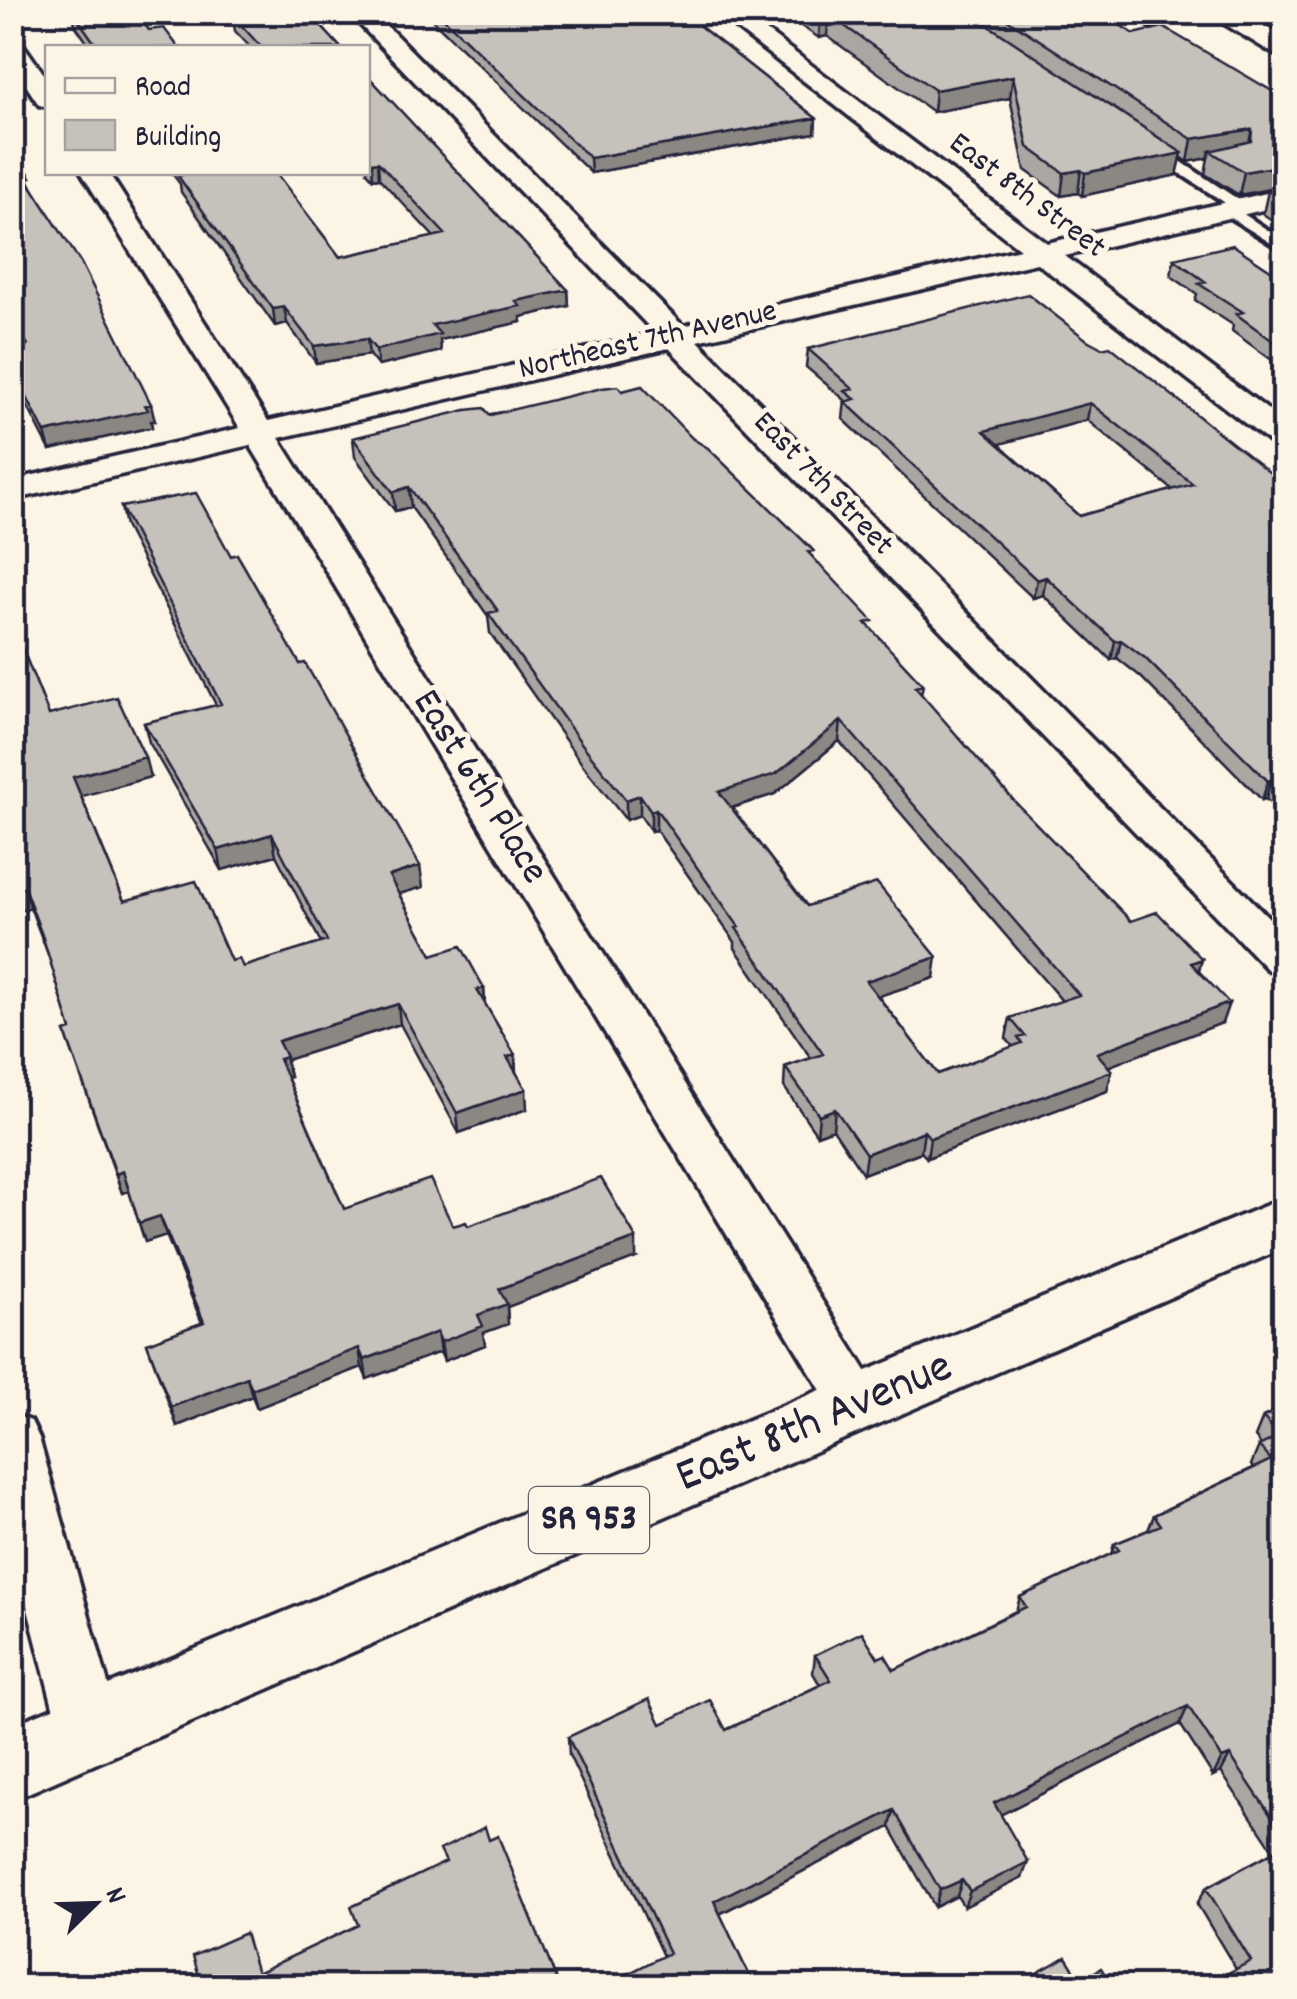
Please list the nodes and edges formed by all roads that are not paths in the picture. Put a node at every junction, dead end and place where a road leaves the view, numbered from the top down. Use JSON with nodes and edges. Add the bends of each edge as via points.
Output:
{"nodes":[{"id":1,"x":359,"y":12,"type":"edge"},
{"id":2,"x":726,"y":12,"type":"edge"},
{"id":3,"x":1107,"y":12,"type":"edge"},
{"id":4,"x":1173,"y":12,"type":"edge"},
{"id":5,"x":1220,"y":12,"type":"edge"},
{"id":6,"x":1122,"y":22,"type":"junction"},
{"id":7,"x":12,"y":45,"type":"edge"},
{"id":8,"x":1182,"y":45,"type":"edge"},
{"id":9,"x":1284,"y":48,"type":"edge"},
{"id":10,"x":45,"y":95,"type":"edge"},
{"id":11,"x":1137,"y":139,"type":"edge"},
{"id":12,"x":1203,"y":166,"type":"edge"},
{"id":13,"x":1184,"y":171,"type":"junction"},
{"id":14,"x":96,"y":175,"type":"edge"},
{"id":15,"x":1284,"y":198,"type":"edge"},
{"id":16,"x":1234,"y":209,"type":"junction"},
{"id":17,"x":1284,"y":247,"type":"edge"},
{"id":18,"x":1040,"y":252,"type":"junction"},
{"id":19,"x":676,"y":336,"type":"junction"},
{"id":20,"x":260,"y":432,"type":"junction"},
{"id":21,"x":1284,"y":437,"type":"edge"},
{"id":22,"x":12,"y":490,"type":"edge"},
{"id":23,"x":1284,"y":958,"type":"edge"},
{"id":24,"x":1284,"y":1222,"type":"edge"},
{"id":25,"x":859,"y":1406,"type":"junction"},
{"id":26,"x":12,"y":1438,"type":"edge"},
{"id":27,"x":90,"y":1730,"type":"junction"},
{"id":28,"x":12,"y":1763,"type":"edge"}],
"edges":[{"from":1,"to":19,"type":"street","name":"East 7th Street"},
{"from":2,"to":18,"type":"street","name":"East 8th Street"},
{"from":3,"to":6,"type":"lane"},
{"from":4,"to":6,"type":"lane"},
{"from":5,"to":9,"type":"main road"},
{"from":6,"to":8,"type":"lane","via":[[1154,40]]},
{"from":7,"to":10,"type":"street"},
{"from":11,"to":13,"type":"lane"},
{"from":12,"to":13,"type":"lane"},
{"from":13,"to":16,"type":"lane"},
{"from":14,"to":20,"type":"street","name":"East 6th Place"},
{"from":15,"to":16,"type":"street","name":"Northeast 7th Avenue"},
{"from":16,"to":17,"type":"lane"},
{"from":16,"to":18,"type":"street","name":"Northeast 7th Avenue"},
{"from":18,"to":19,"type":"street","name":"Northeast 7th Avenue"},
{"from":18,"to":21,"type":"street","name":"East 8th Street"},
{"from":19,"to":20,"type":"street","name":"Northeast 7th Avenue"},
{"from":19,"to":23,"type":"street","name":"East 7th Street"},
{"from":20,"to":22,"type":"street","name":"Northeast 7th Avenue"},
{"from":20,"to":25,"type":"street","name":"East 6th Place"},
{"from":24,"to":25,"type":"main road","name":"East 8th Avenue","number":"SR 953"},
{"from":25,"to":27,"type":"main road","name":"East 8th Avenue","number":"SR 953"},
{"from":26,"to":27,"type":"street"},
{"from":27,"to":28,"type":"main road","name":"East 8th Avenue","number":"SR 953"}]}
